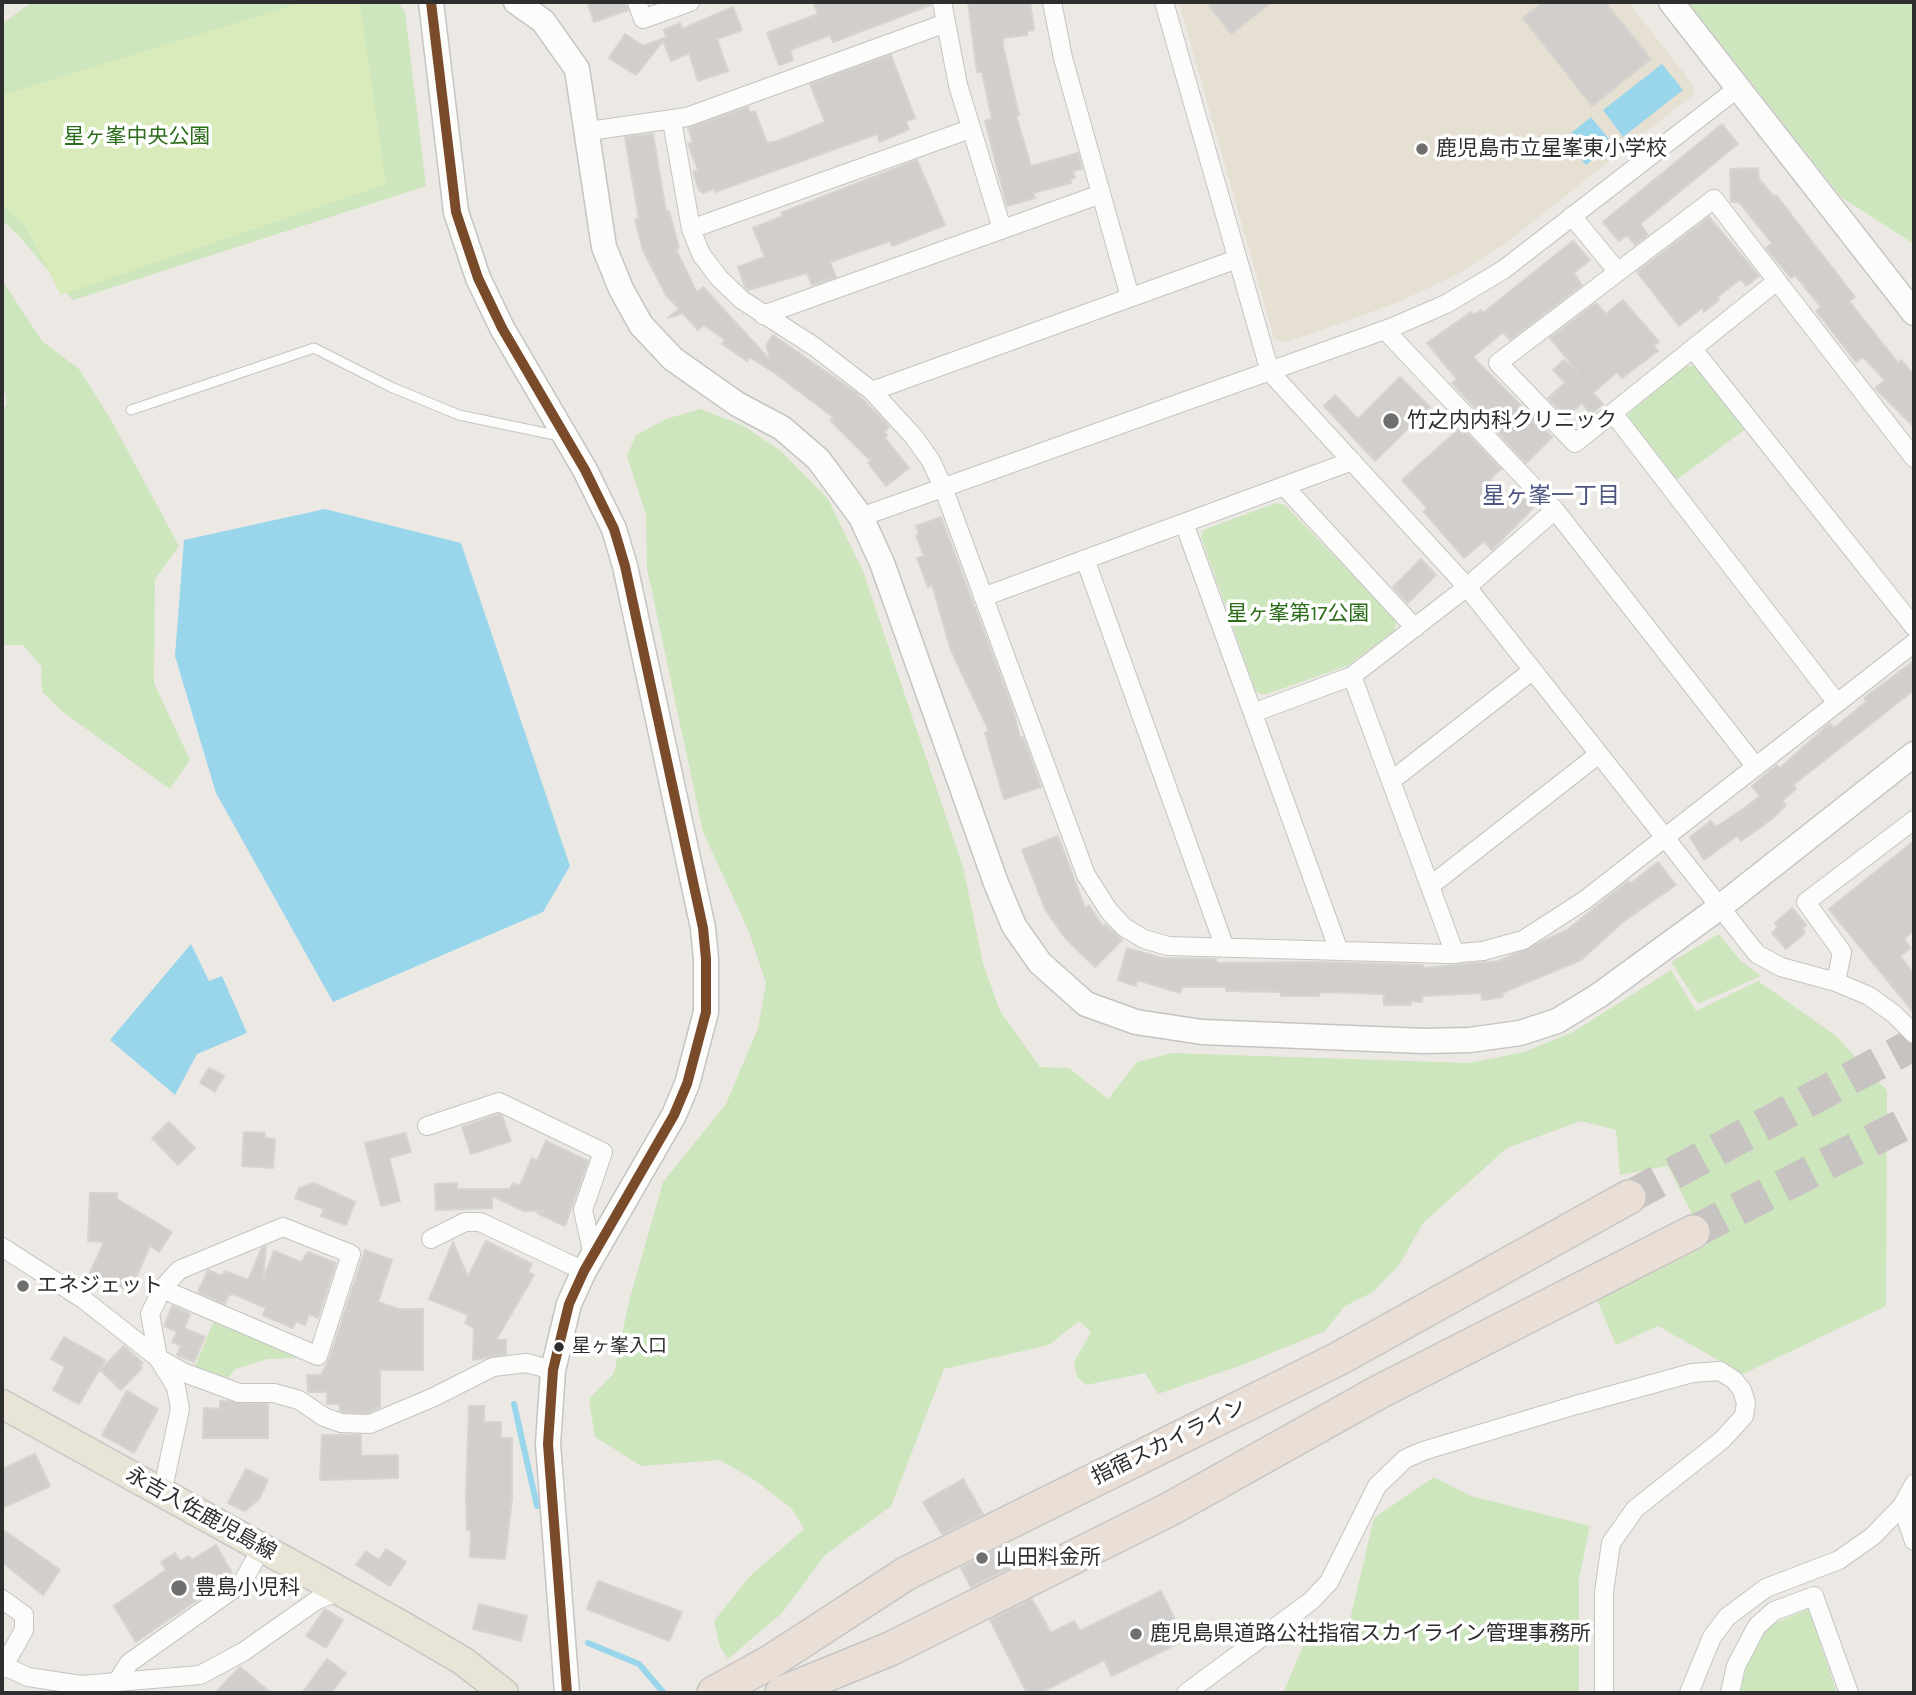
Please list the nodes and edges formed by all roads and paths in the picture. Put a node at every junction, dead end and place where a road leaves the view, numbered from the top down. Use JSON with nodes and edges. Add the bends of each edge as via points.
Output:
{"nodes":[{"id":1,"x":432,"y":2,"type":"edge"},
{"id":2,"x":516,"y":2,"type":"edge"},
{"id":3,"x":637,"y":2,"type":"edge"},
{"id":4,"x":690,"y":2,"type":"edge"},
{"id":5,"x":943,"y":2,"type":"edge"},
{"id":6,"x":1052,"y":2,"type":"edge"},
{"id":7,"x":1164,"y":2,"type":"edge"},
{"id":8,"x":1671,"y":2,"type":"edge"},
{"id":9,"x":946,"y":23,"type":"junction"},
{"id":10,"x":1738,"y":88,"type":"junction"},
{"id":11,"x":672,"y":121,"type":"junction"},
{"id":12,"x":970,"y":129,"type":"junction"},
{"id":13,"x":589,"y":131,"type":"junction"},
{"id":14,"x":1101,"y":194,"type":"junction"},
{"id":15,"x":1572,"y":216,"type":"junction"},
{"id":16,"x":691,"y":229,"type":"junction"},
{"id":17,"x":1002,"y":229,"type":"junction"},
{"id":18,"x":1237,"y":259,"type":"junction"},
{"id":19,"x":1618,"y":272,"type":"junction"},
{"id":20,"x":1777,"y":281,"type":"junction"},
{"id":21,"x":1130,"y":297,"type":"junction"},
{"id":22,"x":1914,"y":313,"type":"edge"},
{"id":23,"x":763,"y":315,"type":"junction"},
{"id":24,"x":1385,"y":330,"type":"junction"},
{"id":25,"x":1693,"y":349,"type":"junction"},
{"id":26,"x":1270,"y":372,"type":"junction"},
{"id":27,"x":872,"y":391,"type":"junction"},
{"id":28,"x":131,"y":410,"type":"dead end"},
{"id":29,"x":1612,"y":413,"type":"junction"},
{"id":30,"x":566,"y":438,"type":"junction"},
{"id":31,"x":1914,"y":458,"type":"edge"},
{"id":32,"x":1352,"y":461,"type":"junction"},
{"id":33,"x":1284,"y":486,"type":"junction"},
{"id":34,"x":943,"y":487,"type":"junction"},
{"id":35,"x":1555,"y":510,"type":"junction"},
{"id":36,"x":861,"y":516,"type":"junction"},
{"id":37,"x":1184,"y":523,"type":"junction"},
{"id":38,"x":1084,"y":559,"type":"junction"},
{"id":39,"x":1467,"y":587,"type":"junction"},
{"id":40,"x":983,"y":597,"type":"junction"},
{"id":41,"x":1415,"y":628,"type":"junction"},
{"id":42,"x":1914,"y":628,"type":"edge"},
{"id":43,"x":1914,"y":643,"type":"edge"},
{"id":44,"x":1533,"y":670,"type":"junction"},
{"id":45,"x":1352,"y":676,"type":"junction"},
{"id":46,"x":1838,"y":704,"type":"junction"},
{"id":47,"x":1253,"y":713,"type":"junction"},
{"id":48,"x":1599,"y":754,"type":"junction"},
{"id":49,"x":1914,"y":754,"type":"edge"},
{"id":50,"x":1756,"y":767,"type":"junction"},
{"id":51,"x":1391,"y":780,"type":"junction"},
{"id":52,"x":1914,"y":820,"type":"edge"},
{"id":53,"x":1666,"y":838,"type":"junction"},
{"id":54,"x":1430,"y":886,"type":"junction"},
{"id":55,"x":1720,"y":906,"type":"junction"},
{"id":56,"x":1225,"y":947,"type":"junction"},
{"id":57,"x":1339,"y":951,"type":"junction"},
{"id":58,"x":1455,"y":954,"type":"junction"},
{"id":59,"x":1836,"y":982,"type":"junction"},
{"id":60,"x":1914,"y":1034,"type":"edge"},
{"id":61,"x":427,"y":1126,"type":"dead end"},
{"id":62,"x":1629,"y":1198,"type":"tunnel mouth"},
{"id":63,"x":1693,"y":1232,"type":"tunnel mouth"},
{"id":64,"x":431,"y":1239,"type":"dead end"},
{"id":65,"x":2,"y":1247,"type":"edge"},
{"id":66,"x":589,"y":1263,"type":"junction"},
{"id":67,"x":162,"y":1289,"type":"junction"},
{"id":68,"x":158,"y":1357,"type":"junction"},
{"id":69,"x":553,"y":1370,"type":"junction"},
{"id":70,"x":2,"y":1404,"type":"edge"},
{"id":71,"x":1914,"y":1484,"type":"edge"},
{"id":72,"x":162,"y":1493,"type":"junction"},
{"id":73,"x":1902,"y":1506,"type":"junction"},
{"id":74,"x":1914,"y":1541,"type":"edge"},
{"id":75,"x":262,"y":1548,"type":"junction"},
{"id":76,"x":340,"y":1591,"type":"junction"},
{"id":77,"x":2,"y":1599,"type":"edge"},
{"id":78,"x":2,"y":1666,"type":"edge"},
{"id":79,"x":117,"y":1682,"type":"junction"},
{"id":80,"x":177,"y":1686,"type":"edge"},
{"id":81,"x":504,"y":1693,"type":"edge"},
{"id":82,"x":567,"y":1693,"type":"edge"},
{"id":83,"x":714,"y":1693,"type":"edge"},
{"id":84,"x":783,"y":1693,"type":"edge"},
{"id":85,"x":1186,"y":1693,"type":"edge"},
{"id":86,"x":1604,"y":1693,"type":"edge"},
{"id":87,"x":1689,"y":1693,"type":"edge"},
{"id":88,"x":1730,"y":1693,"type":"edge"},
{"id":89,"x":1849,"y":1693,"type":"edge"}],
"edges":[{"from":1,"to":30,"type":"street","via":[[456,212],[478,278],[502,328]]},
{"from":2,"to":13,"type":"street","via":[[543,21],[577,69]]},
{"from":3,"to":4,"type":"street","via":[[643,19]]},
{"from":5,"to":9,"type":"street"},
{"from":6,"to":14,"type":"street"},
{"from":7,"to":18,"type":"street"},
{"from":8,"to":10,"type":"street"},
{"from":9,"to":11,"type":"street"},
{"from":9,"to":12,"type":"street"},
{"from":10,"to":15,"type":"street"},
{"from":10,"to":22,"type":"street"},
{"from":11,"to":13,"type":"street"},
{"from":11,"to":16,"type":"street"},
{"from":12,"to":16,"type":"street"},
{"from":12,"to":17,"type":"street"},
{"from":13,"to":36,"type":"street","via":[[604,247],[641,325],[673,359],[737,404],[782,428],[818,459]]},
{"from":14,"to":17,"type":"street"},
{"from":14,"to":21,"type":"street"},
{"from":15,"to":19,"type":"street"},
{"from":15,"to":24,"type":"street","via":[[1480,285]]},
{"from":16,"to":23,"type":"street","via":[[719,278]]},
{"from":17,"to":23,"type":"street"},
{"from":18,"to":21,"type":"street"},
{"from":18,"to":26,"type":"street"},
{"from":19,"to":20,"type":"street","via":[[1714,199]]},
{"from":19,"to":29,"type":"street","via":[[1498,363],[1575,443]]},
{"from":20,"to":25,"type":"street"},
{"from":20,"to":31,"type":"street"},
{"from":21,"to":27,"type":"street"},
{"from":23,"to":27,"type":"street"},
{"from":24,"to":26,"type":"street"},
{"from":24,"to":35,"type":"street"},
{"from":25,"to":29,"type":"street"},
{"from":25,"to":42,"type":"street"},
{"from":26,"to":32,"type":"street"},
{"from":26,"to":34,"type":"street"},
{"from":27,"to":34,"type":"street","via":[[914,437]]},
{"from":28,"to":30,"type":"lane","via":[[314,348],[459,415]]},
{"from":29,"to":46,"type":"street"},
{"from":30,"to":66,"type":"street","via":[[603,504],[625,566],[706,959],[706,1012],[687,1084]]},
{"from":32,"to":33,"type":"street"},
{"from":32,"to":39,"type":"street"},
{"from":33,"to":37,"type":"street"},
{"from":33,"to":41,"type":"street"},
{"from":34,"to":36,"type":"street"},
{"from":34,"to":40,"type":"street"},
{"from":35,"to":39,"type":"street"},
{"from":35,"to":50,"type":"street"},
{"from":36,"to":55,"type":"street","via":[[1014,926],[1040,963],[1086,1004],[1136,1022],[1202,1032],[1424,1041],[1520,1033],[1557,1021],[1598,996]]},
{"from":37,"to":38,"type":"street"},
{"from":37,"to":47,"type":"street"},
{"from":38,"to":40,"type":"street"},
{"from":38,"to":56,"type":"street"},
{"from":39,"to":41,"type":"street"},
{"from":39,"to":44,"type":"street"},
{"from":40,"to":56,"type":"street","via":[[1076,850],[1098,897],[1124,926],[1144,939],[1168,946]]},
{"from":41,"to":45,"type":"street"},
{"from":43,"to":46,"type":"street"},
{"from":44,"to":48,"type":"street"},
{"from":44,"to":51,"type":"street"},
{"from":45,"to":47,"type":"street"},
{"from":45,"to":51,"type":"street"},
{"from":46,"to":50,"type":"street"},
{"from":47,"to":57,"type":"street"},
{"from":48,"to":53,"type":"street"},
{"from":48,"to":54,"type":"street"},
{"from":49,"to":55,"type":"street"},
{"from":50,"to":53,"type":"street"},
{"from":51,"to":54,"type":"street"},
{"from":52,"to":59,"type":"street","via":[[1806,902],[1842,953]]},
{"from":53,"to":55,"type":"street"},
{"from":53,"to":58,"type":"street","via":[[1524,940]]},
{"from":54,"to":58,"type":"street"},
{"from":55,"to":59,"type":"street","via":[[1757,954],[1781,967]]},
{"from":56,"to":57,"type":"street"},
{"from":57,"to":58,"type":"street"},
{"from":59,"to":60,"type":"street","via":[[1869,996]]},
{"from":61,"to":66,"type":"street","via":[[499,1102],[603,1152],[583,1210]]},
{"from":62,"to":83,"type":"highway","name":"指宿スカイライン","via":[[1338,1359],[906,1573]]},
{"from":63,"to":84,"type":"highway","via":[[1379,1392],[1084,1553],[891,1649]]},
{"from":64,"to":66,"type":"street","via":[[465,1222],[480,1222]]},
{"from":65,"to":68,"type":"street","via":[[83,1299]]},
{"from":66,"to":69,"type":"street","via":[[569,1304]]},
{"from":67,"to":67,"type":"street","via":[[179,1270],[283,1227],[351,1254],[318,1356]]},
{"from":67,"to":68,"type":"street","via":[[150,1314]]},
{"from":68,"to":69,"type":"street","via":[[185,1373],[239,1393],[274,1393],[299,1400],[341,1423],[370,1424],[493,1367],[526,1363]]},
{"from":68,"to":72,"type":"street","via":[[176,1387],[180,1409]]},
{"from":69,"to":82,"type":"street","via":[[548,1444]]},
{"from":70,"to":72,"type":"main road","name":"永吉入佐鹿児島線"},
{"from":71,"to":73,"type":"street"},
{"from":72,"to":75,"type":"main road","name":"永吉入佐鹿児島線"},
{"from":73,"to":74,"type":"street"},
{"from":73,"to":87,"type":"street","via":[[1839,1560],[1746,1600],[1712,1637]]},
{"from":75,"to":76,"type":"main road","name":"永吉入佐鹿児島線"},
{"from":75,"to":79,"type":"street","via":[[242,1583],[129,1663]]},
{"from":76,"to":80,"type":"street","via":[[317,1600],[243,1652]]},
{"from":76,"to":81,"type":"main road","name":"永吉入佐鹿児島線","via":[[463,1661]]},
{"from":77,"to":78,"type":"street","via":[[24,1615],[24,1630]]},
{"from":78,"to":79,"type":"street","via":[[28,1677],[81,1685]]},
{"from":79,"to":80,"type":"street"},
{"from":85,"to":86,"type":"street","via":[[1311,1601],[1329,1582],[1377,1486],[1405,1459],[1692,1373],[1720,1371],[1734,1380],[1746,1404],[1737,1428],[1635,1509],[1611,1543],[1604,1592]]},
{"from":88,"to":89,"type":"street","via":[[1736,1666],[1757,1626],[1774,1611],[1814,1596]]}]}
